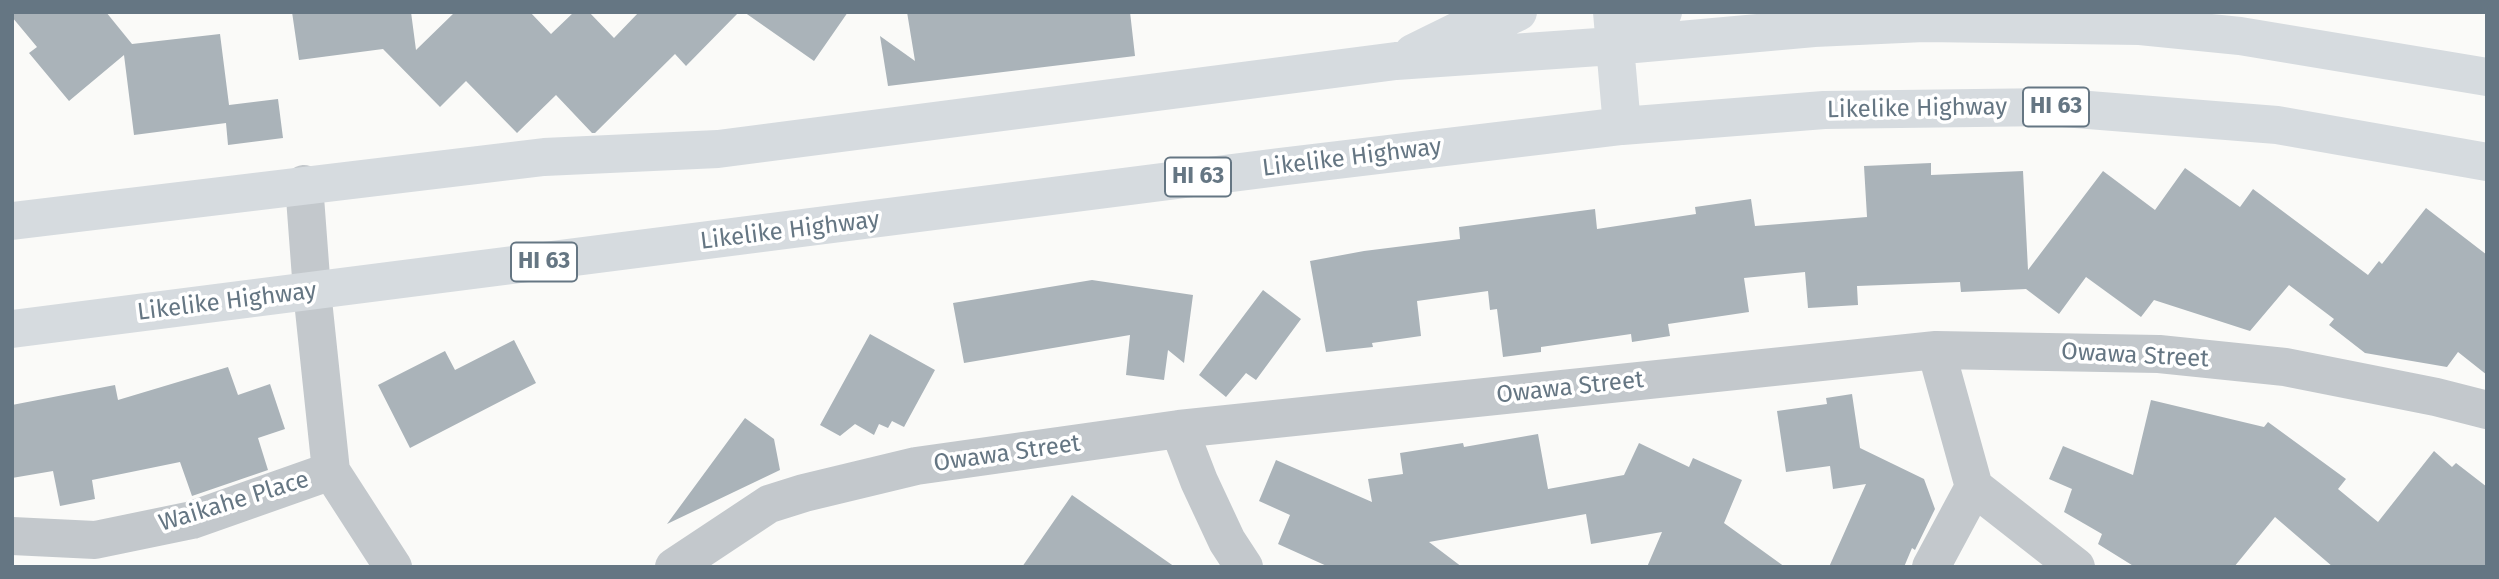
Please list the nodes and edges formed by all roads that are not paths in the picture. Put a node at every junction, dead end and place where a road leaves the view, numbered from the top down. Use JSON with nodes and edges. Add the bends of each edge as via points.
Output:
{"nodes":[{"id":1,"x":1518,"y":12,"type":"edge"},
{"id":2,"x":1663,"y":12,"type":"edge"},
{"id":3,"x":1612,"y":29,"type":"edge"},
{"id":4,"x":1396,"y":61,"type":"junction"},
{"id":5,"x":2487,"y":77,"type":"edge"},
{"id":6,"x":1622,"y":127,"type":"junction"},
{"id":7,"x":2487,"y":162,"type":"edge"},
{"id":8,"x":304,"y":184,"type":"junction"},
{"id":9,"x":12,"y":221,"type":"edge"},
{"id":10,"x":312,"y":291,"type":"junction"},
{"id":11,"x":12,"y":329,"type":"edge"},
{"id":12,"x":1936,"y":349,"type":"junction"},
{"id":13,"x":2487,"y":410,"type":"edge"},
{"id":14,"x":1179,"y":429,"type":"junction"},
{"id":15,"x":331,"y":471,"type":"junction"},
{"id":16,"x":1974,"y":487,"type":"junction"},
{"id":17,"x":12,"y":536,"type":"edge"},
{"id":18,"x":393,"y":567,"type":"edge"},
{"id":19,"x":674,"y":567,"type":"edge"},
{"id":20,"x":1244,"y":567,"type":"edge"},
{"id":21,"x":1931,"y":567,"type":"edge"},
{"id":22,"x":2076,"y":567,"type":"edge"}],
"edges":[{"from":1,"to":4,"type":"highway","via":[[1478,21]]},
{"from":2,"to":3,"type":"highway"},
{"from":3,"to":4,"type":"highway"},
{"from":3,"to":5,"type":"highway","via":[[1924,23],[2140,26],[2240,36]]},
{"from":3,"to":6,"type":"highway"},
{"from":4,"to":8,"type":"highway","via":[[718,149],[544,157]]},
{"from":6,"to":7,"type":"highway","name":"Likelike Highway","number":"HI 63","via":[[1824,110],[2051,107],[2277,125]]},
{"from":6,"to":10,"type":"highway","name":"Likelike Highway","number":"HI 63"},
{"from":8,"to":9,"type":"highway"},
{"from":8,"to":10,"type":"street"},
{"from":10,"to":11,"type":"highway","name":"Likelike Highway","number":"HI 63"},
{"from":10,"to":15,"type":"street"},
{"from":12,"to":13,"type":"street","name":"Owawa Street","via":[[2159,354],[2273,365]]},
{"from":12,"to":14,"type":"street","name":"Owawa Street"},
{"from":12,"to":16,"type":"street"},
{"from":14,"to":19,"type":"street","name":"Owawa Street","via":[[916,466],[804,493],[769,505]]},
{"from":14,"to":20,"type":"street","via":[[1204,493]]},
{"from":15,"to":17,"type":"street","name":"Waikahe Place","via":[[192,520],[95,540]]},
{"from":15,"to":18,"type":"street"},
{"from":16,"to":21,"type":"street"},
{"from":16,"to":22,"type":"street"}]}
